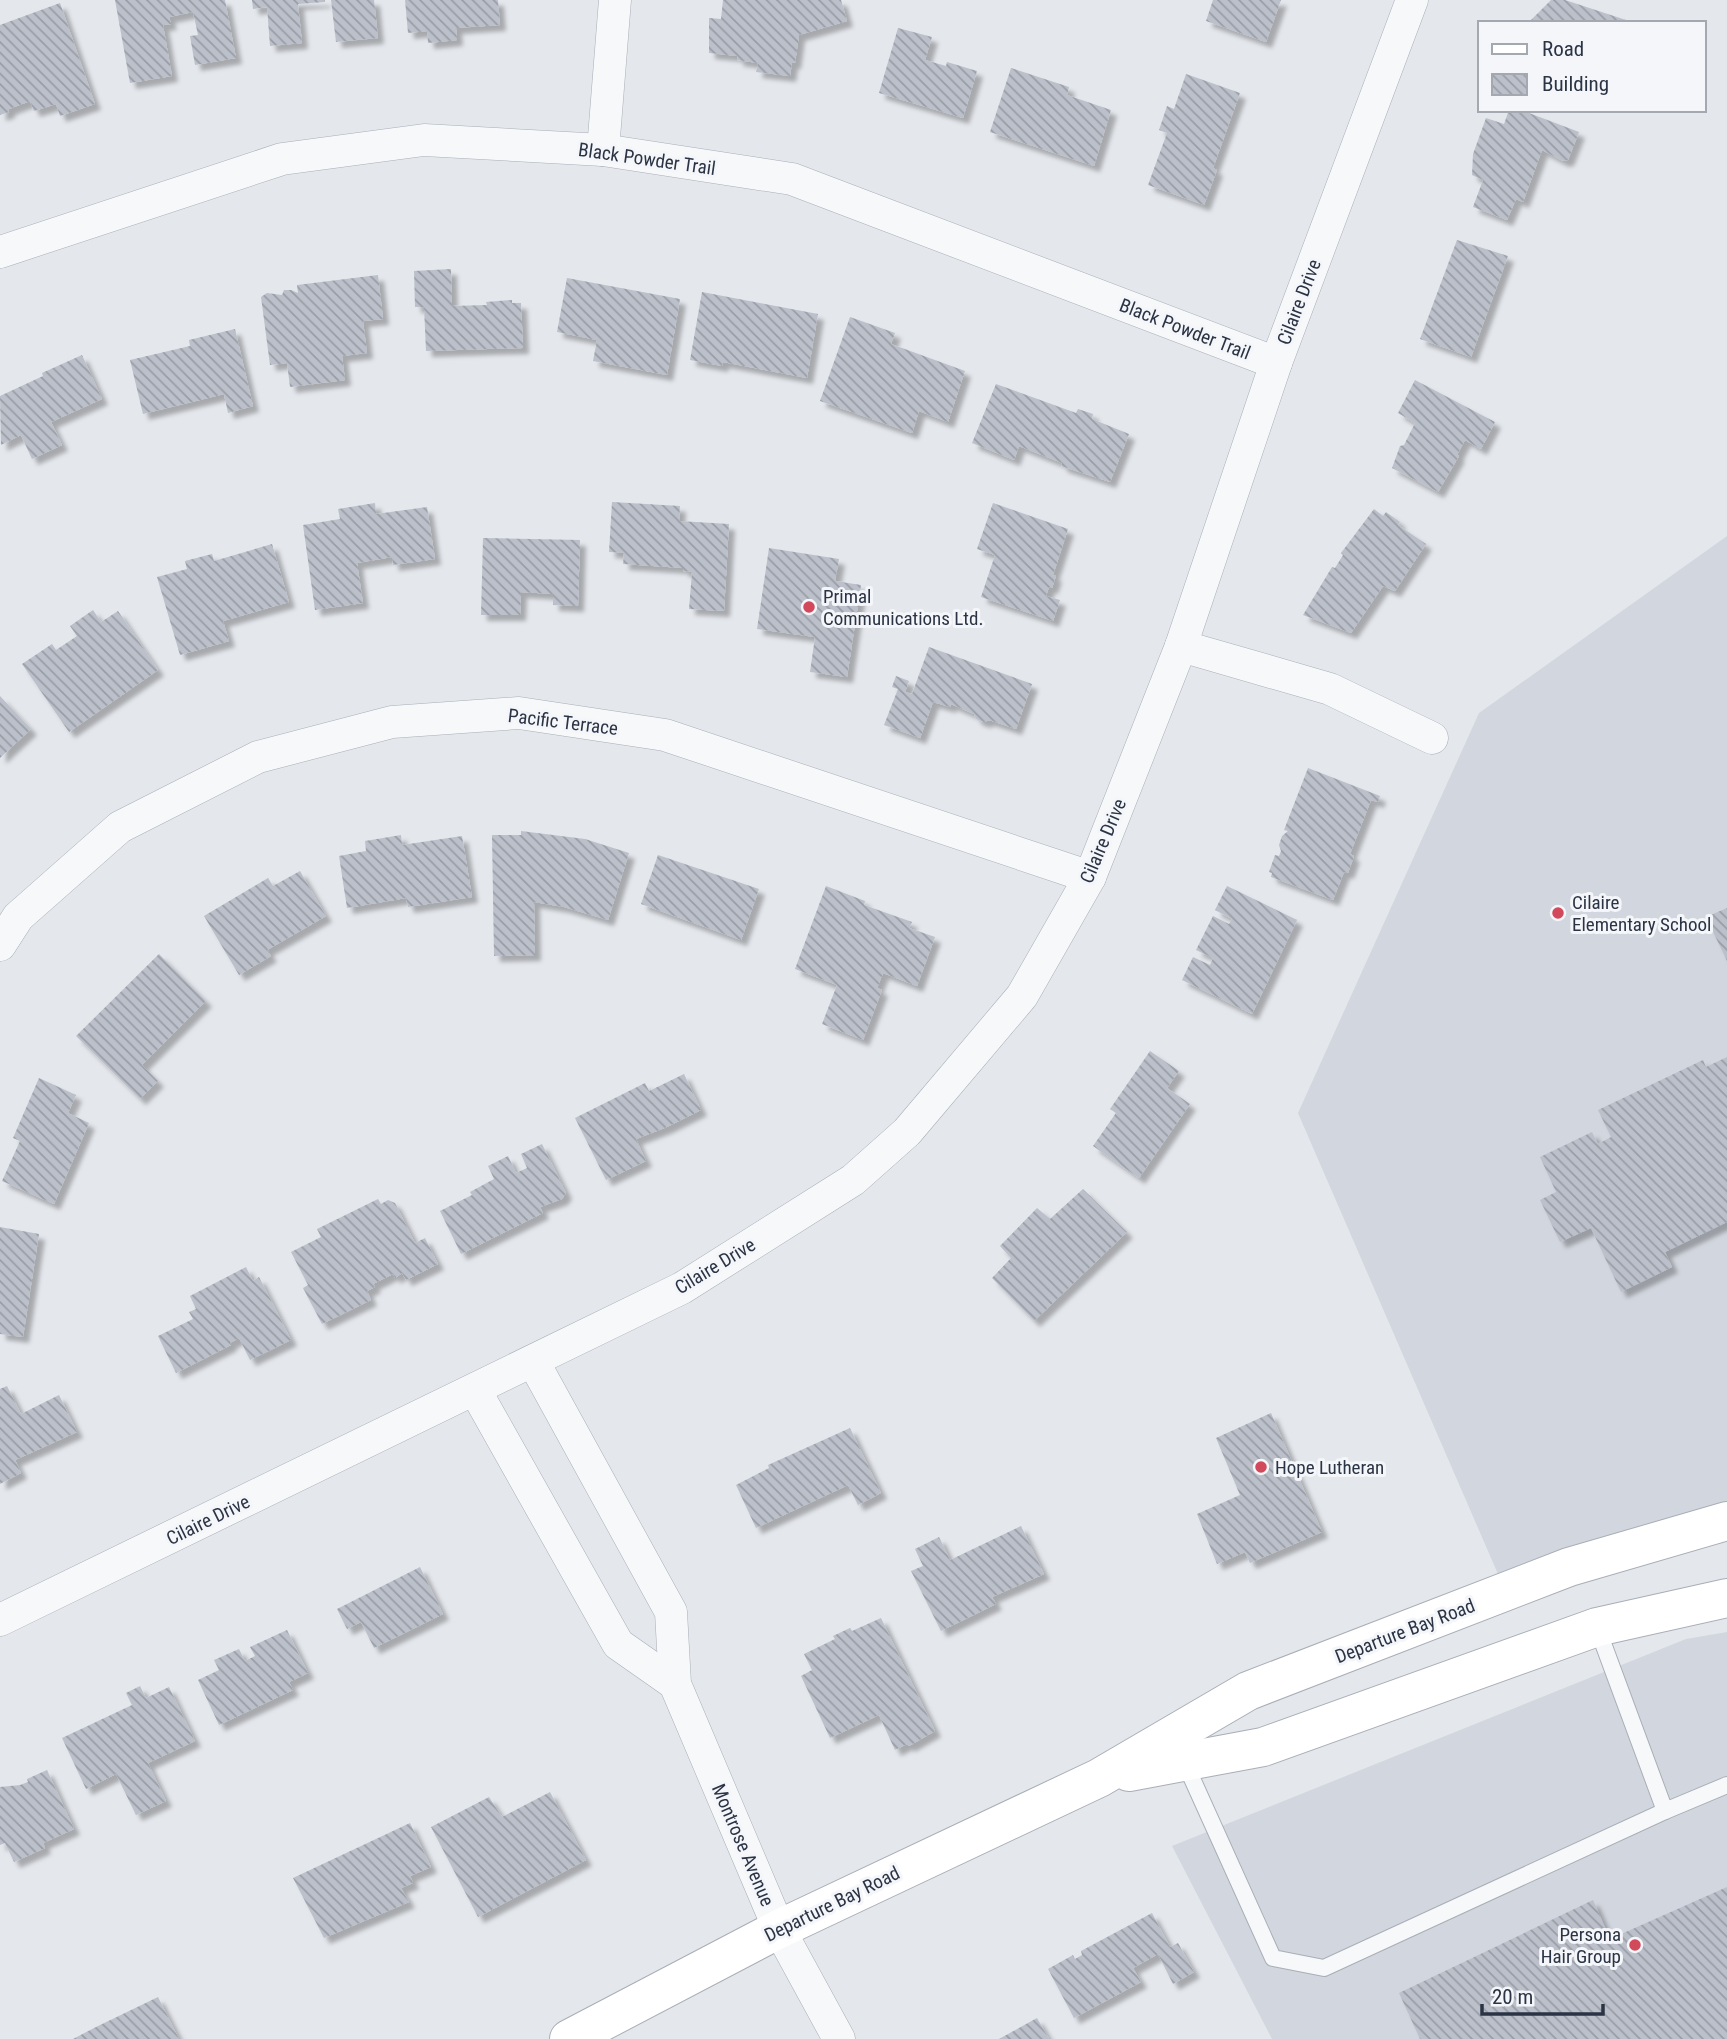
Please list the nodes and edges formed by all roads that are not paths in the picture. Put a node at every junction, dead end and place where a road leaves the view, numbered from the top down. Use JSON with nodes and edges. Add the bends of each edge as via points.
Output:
{"nodes":[{"id":1,"x":615,"y":0,"type":"edge"},
{"id":2,"x":1412,"y":0,"type":"edge"},
{"id":3,"x":603,"y":150,"type":"junction"},
{"id":4,"x":0,"y":252,"type":"edge"},
{"id":5,"x":1276,"y":363,"type":"junction"},
{"id":6,"x":1181,"y":646,"type":"junction"},
{"id":7,"x":1432,"y":738,"type":"dead end"},
{"id":8,"x":1090,"y":877,"type":"junction"},
{"id":9,"x":0,"y":945,"type":"edge"},
{"id":10,"x":533,"y":1362,"type":"junction"},
{"id":11,"x":475,"y":1390,"type":"junction"},
{"id":12,"x":1727,"y":1521,"type":"edge"},
{"id":13,"x":1727,"y":1598,"type":"edge"},
{"id":14,"x":0,"y":1620,"type":"edge"},
{"id":15,"x":1597,"y":1627,"type":"junction"},
{"id":16,"x":675,"y":1684,"type":"junction"},
{"id":17,"x":1185,"y":1762,"type":"junction"},
{"id":18,"x":1099,"y":1778,"type":"junction"},
{"id":19,"x":1727,"y":1785,"type":"edge"},
{"id":20,"x":1665,"y":1811,"type":"junction"},
{"id":21,"x":779,"y":1928,"type":"junction"},
{"id":22,"x":569,"y":2039,"type":"edge"},
{"id":23,"x":839,"y":2039,"type":"edge"}],
"edges":[{"from":1,"to":3,"type":"street"},
{"from":2,"to":5,"type":"street","name":"Cilaire Drive"},
{"from":3,"to":4,"type":"street","name":"Black Powder Trail","via":[[424,140],[282,159]]},
{"from":3,"to":5,"type":"street","name":"Black Powder Trail","via":[[792,179]]},
{"from":5,"to":6,"type":"street","name":"Cilaire Drive"},
{"from":6,"to":7,"type":"street","via":[[1330,689]]},
{"from":6,"to":8,"type":"street","name":"Cilaire Drive"},
{"from":8,"to":9,"type":"street","name":"Pacific Terrace","via":[[665,735],[519,713],[392,722],[258,757],[120,827],[18,917]]},
{"from":8,"to":10,"type":"street","name":"Cilaire Drive","via":[[1022,996],[907,1132],[853,1180],[682,1288]]},
{"from":10,"to":11,"type":"street","name":"Cilaire Drive"},
{"from":10,"to":16,"type":"street","name":"Montrose Avenue","via":[[671,1612]]},
{"from":11,"to":14,"type":"street","name":"Cilaire Drive"},
{"from":11,"to":16,"type":"street","via":[[618,1644]]},
{"from":12,"to":18,"type":"main road","name":"Departure Bay Road","via":[[1569,1567],[1248,1691]]},
{"from":13,"to":15,"type":"main road","name":"Departure Bay Road"},
{"from":15,"to":17,"type":"main road","name":"Departure Bay Road","via":[[1263,1747]]},
{"from":15,"to":20,"type":"lane"},
{"from":16,"to":21,"type":"street","name":"Montrose Avenue"},
{"from":17,"to":18,"type":"main road","name":"Departure Bay Road"},
{"from":17,"to":20,"type":"lane","via":[[1273,1958],[1324,1968]]},
{"from":18,"to":21,"type":"main road","name":"Departure Bay Road"},
{"from":19,"to":20,"type":"lane"},
{"from":21,"to":22,"type":"main road","name":"Departure Bay Road"},
{"from":21,"to":23,"type":"street","name":"Montrose Avenue"}]}
